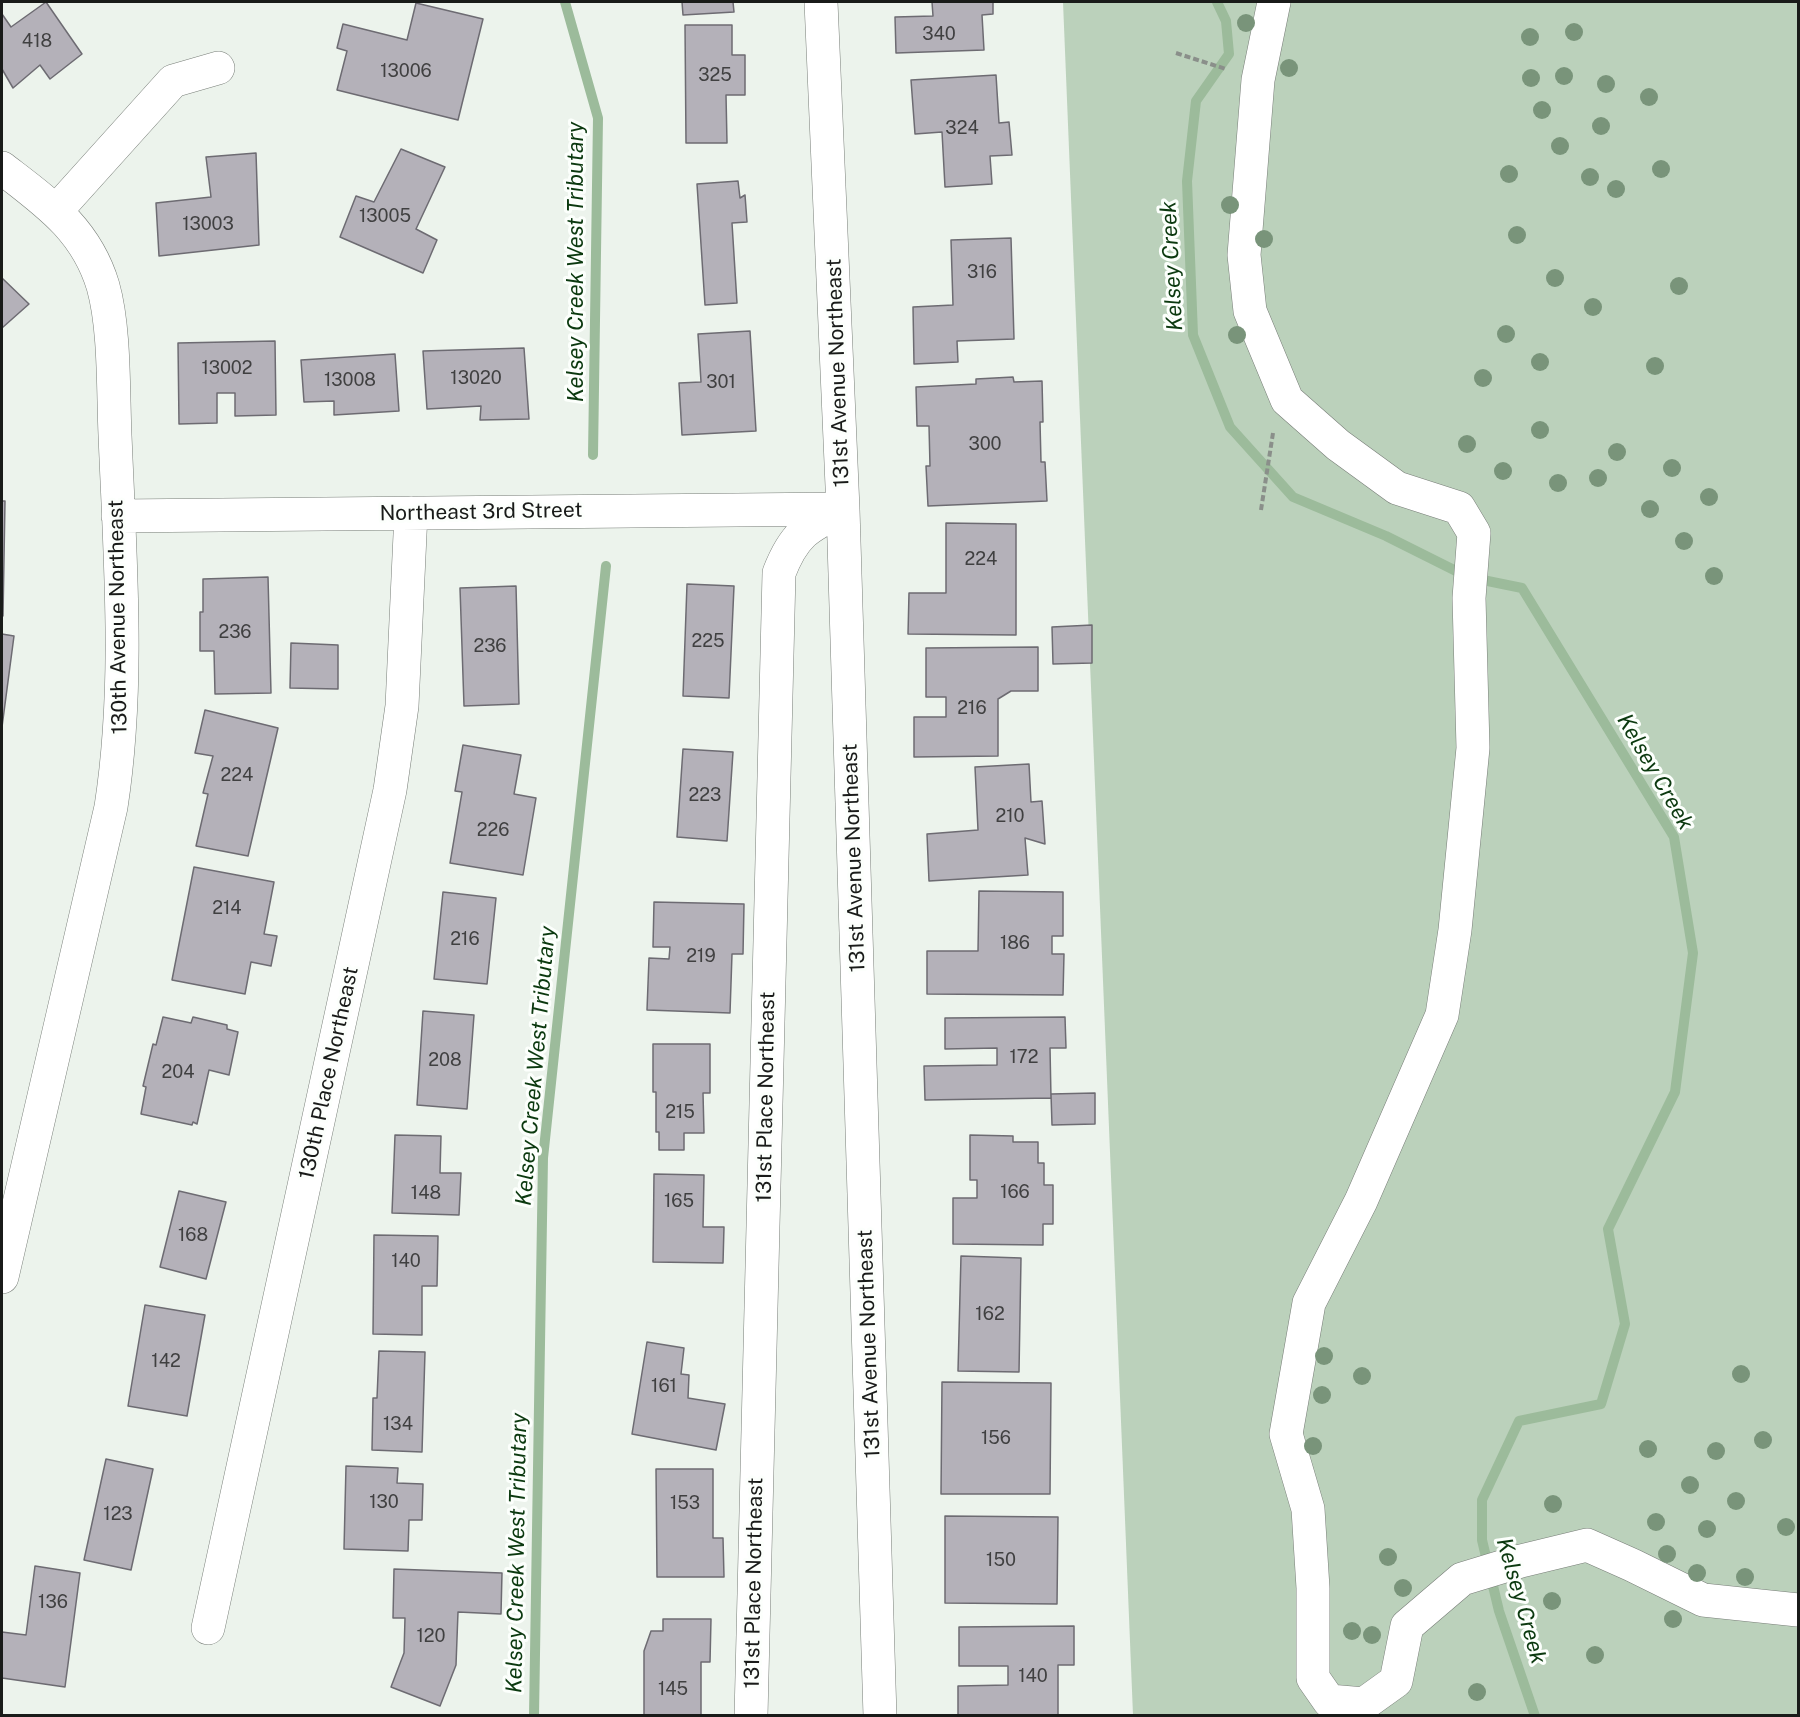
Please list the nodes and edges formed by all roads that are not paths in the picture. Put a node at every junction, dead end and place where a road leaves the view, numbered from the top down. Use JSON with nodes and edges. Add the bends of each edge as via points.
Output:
{"nodes":[{"id":1,"x":821,"y":2,"type":"edge"},
{"id":2,"x":1274,"y":2,"type":"edge"},
{"id":3,"x":218,"y":68,"type":"dead end"},
{"id":4,"x":2,"y":168,"type":"edge"},
{"id":5,"x":56,"y":211,"type":"junction"},
{"id":6,"x":843,"y":509,"type":"junction"},
{"id":7,"x":411,"y":513,"type":"junction"},
{"id":8,"x":118,"y":516,"type":"junction"},
{"id":9,"x":2,"y":1277,"type":"edge"},
{"id":10,"x":1798,"y":1610,"type":"edge"},
{"id":11,"x":208,"y":1628,"type":"dead end"},
{"id":12,"x":751,"y":1716,"type":"edge"},
{"id":13,"x":880,"y":1716,"type":"edge"}],
"edges":[{"from":1,"to":6,"type":"street","name":"131st Avenue Northeast"},
{"from":2,"to":10,"type":"street","via":[[1258,80],[1244,255],[1250,311],[1287,400],[1338,445],[1397,488],[1459,508],[1474,533],[1469,598],[1473,748],[1455,930],[1442,1015],[1361,1201],[1309,1303],[1286,1434],[1308,1509],[1313,1678],[1329,1701],[1364,1704],[1396,1682],[1407,1626],[1462,1579],[1587,1545],[1703,1600]]},
{"from":3,"to":5,"type":"street","via":[[173,81]]},
{"from":4,"to":5,"type":"street","name":"130th Avenue Northeast"},
{"from":5,"to":8,"type":"street","name":"130th Avenue Northeast","via":[[76,232],[103,286],[110,325]]},
{"from":6,"to":7,"type":"street","name":"Northeast 3rd Street"},
{"from":6,"to":12,"type":"street","name":"131st Place Northeast","via":[[798,536],[779,573]]},
{"from":6,"to":13,"type":"street","name":"131st Avenue Northeast"},
{"from":7,"to":8,"type":"street","name":"Northeast 3rd Street"},
{"from":7,"to":11,"type":"street","name":"130th Place Northeast","via":[[402,706],[390,790]]},
{"from":8,"to":9,"type":"street","name":"130th Avenue Northeast","via":[[122,698],[116,777]]}]}
